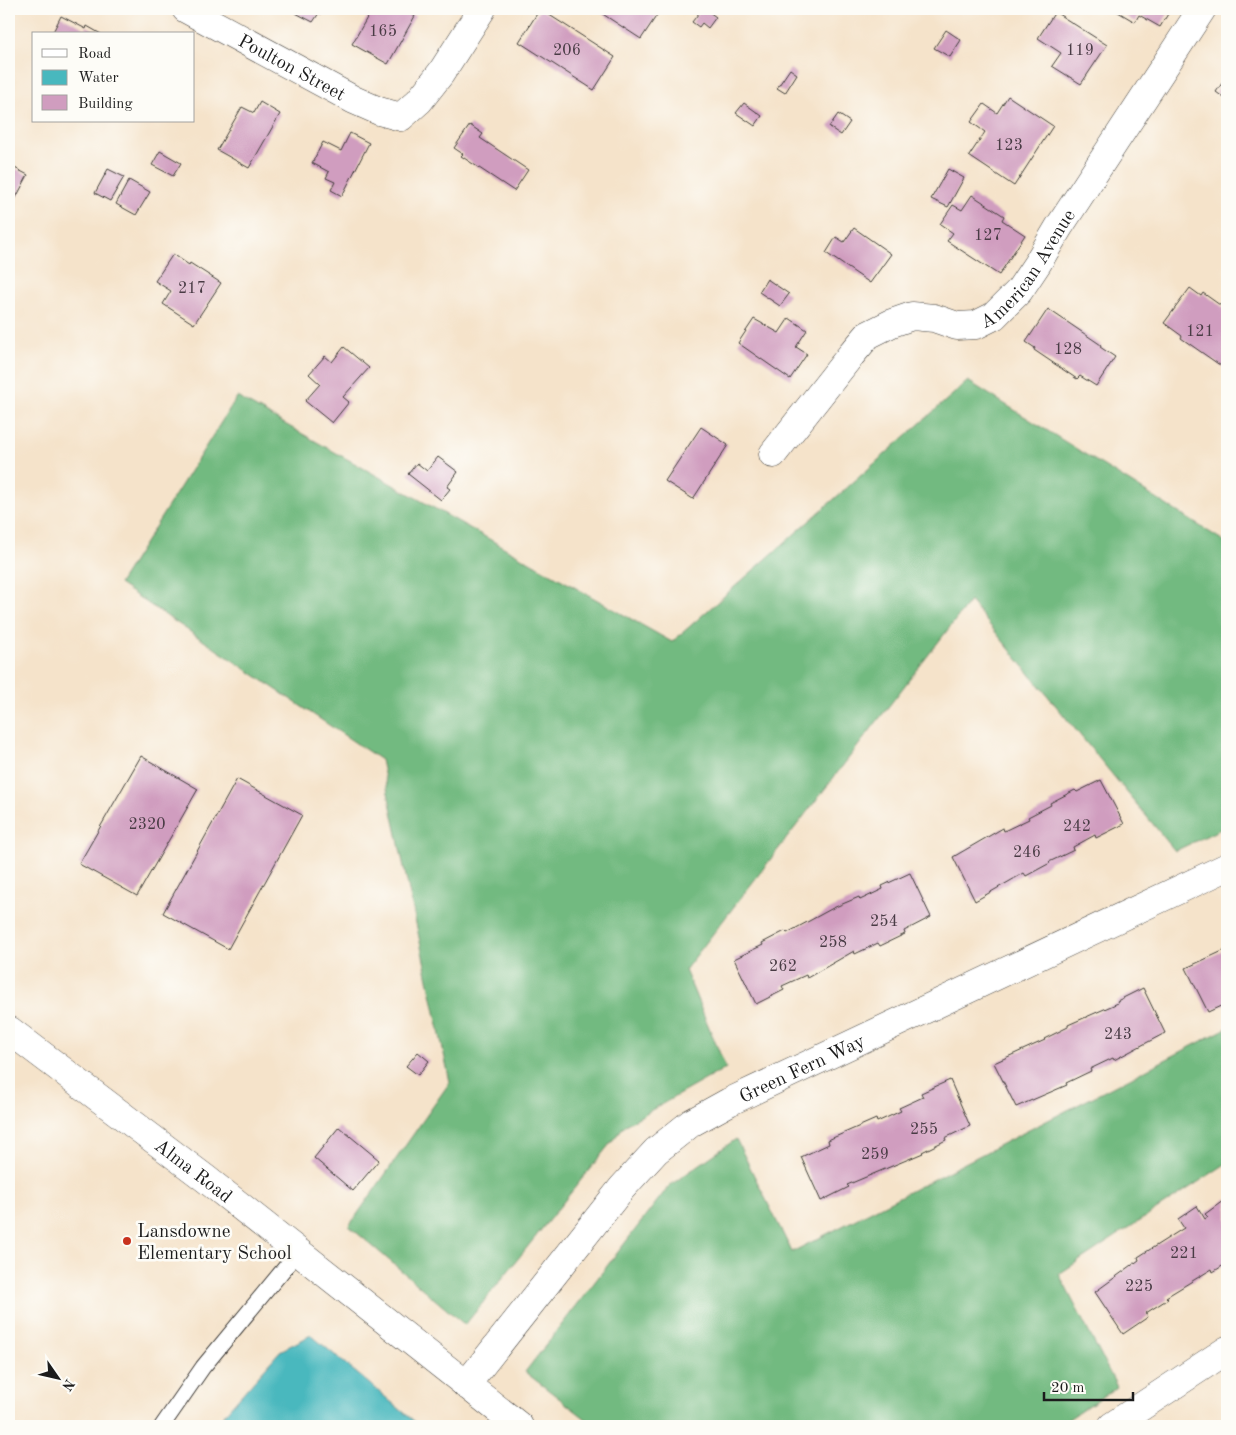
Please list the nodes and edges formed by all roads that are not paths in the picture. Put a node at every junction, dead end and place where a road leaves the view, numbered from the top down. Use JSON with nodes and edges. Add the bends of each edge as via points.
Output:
{"nodes":[{"id":1,"x":186,"y":9,"type":"edge"},
{"id":2,"x":482,"y":9,"type":"edge"},
{"id":3,"x":1202,"y":9,"type":"edge"},
{"id":4,"x":773,"y":454,"type":"dead end"},
{"id":5,"x":1227,"y":867,"type":"edge"},
{"id":6,"x":9,"y":1030,"type":"edge"},
{"id":7,"x":298,"y":1252,"type":"junction"},
{"id":8,"x":1227,"y":1350,"type":"edge"},
{"id":9,"x":466,"y":1385,"type":"junction"},
{"id":10,"x":516,"y":1425,"type":"edge"},
{"id":11,"x":162,"y":1426,"type":"edge"},
{"id":12,"x":1112,"y":1426,"type":"edge"}],
"edges":[{"from":1,"to":2,"type":"street","name":"Poulton Street","via":[[354,100],[401,117],[419,101],[441,73]]},
{"from":3,"to":4,"type":"street","name":"American Avenue","via":[[1019,291],[994,316],[976,325],[957,326],[934,318],[912,316],[868,335]]},
{"from":5,"to":9,"type":"street","name":"Green Fern Way","via":[[690,1123],[656,1151],[622,1188]]},
{"from":6,"to":7,"type":"street","name":"Alma Road"},
{"from":7,"to":9,"type":"street","name":"Alma Road"},
{"from":7,"to":11,"type":"lane","via":[[203,1367]]},
{"from":8,"to":12,"type":"street"},
{"from":9,"to":10,"type":"street","name":"Alma Road"}]}
